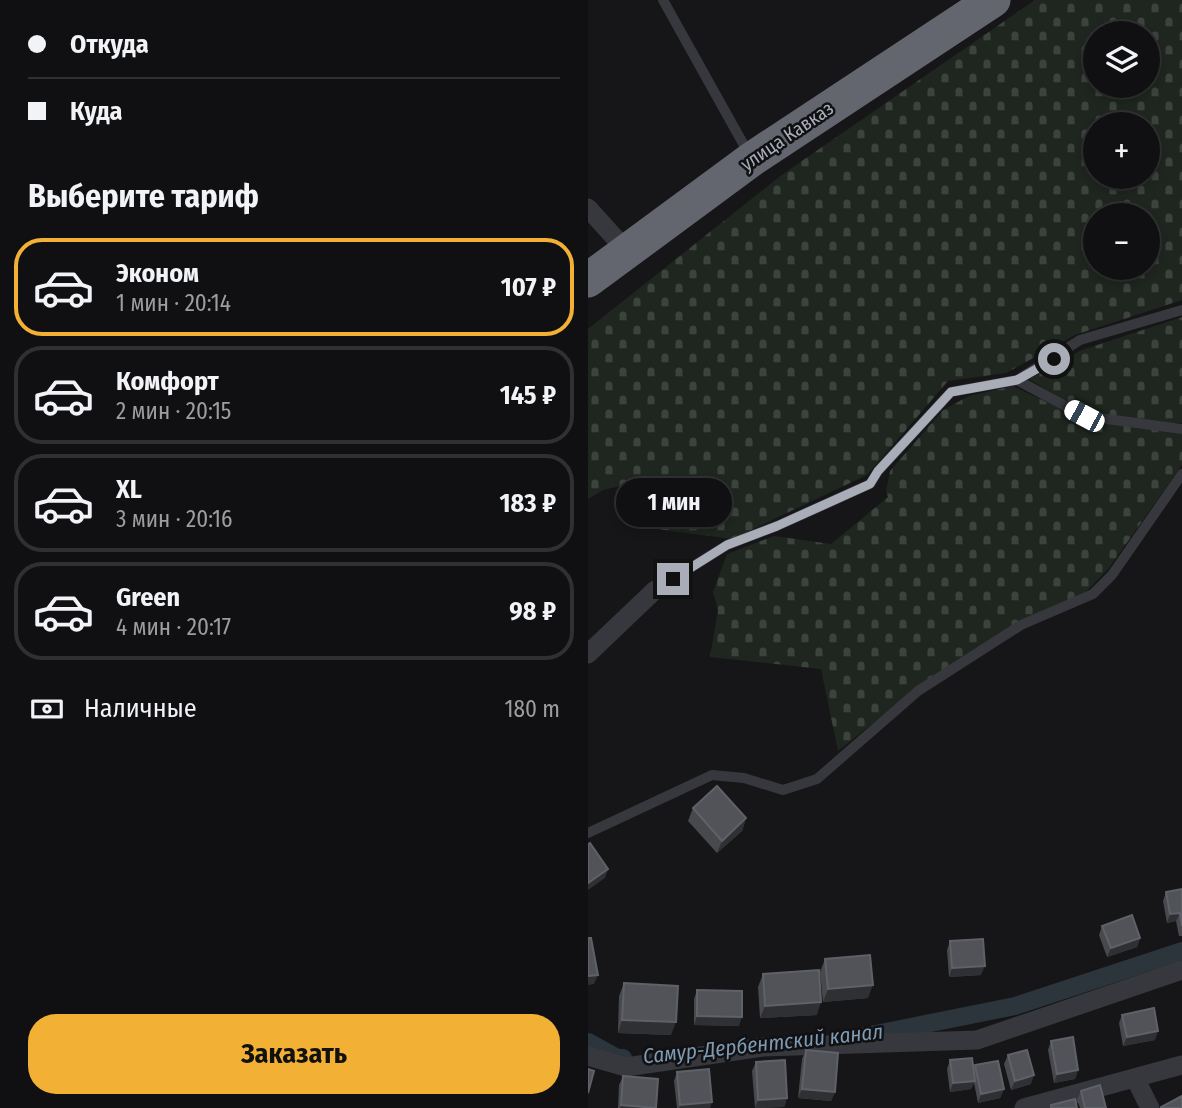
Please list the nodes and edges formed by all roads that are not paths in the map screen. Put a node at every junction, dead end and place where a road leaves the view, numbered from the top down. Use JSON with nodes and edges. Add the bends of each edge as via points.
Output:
{"nodes":[{"id":1,"x":663,"y":0,"type":"edge"},
{"id":2,"x":993,"y":0,"type":"edge"},
{"id":3,"x":752,"y":159,"type":"junction"},
{"id":4,"x":588,"y":208,"type":"edge"},
{"id":5,"x":626,"y":250,"type":"junction"},
{"id":6,"x":588,"y":280,"type":"edge"},
{"id":7,"x":1182,"y":310,"type":"edge"},
{"id":8,"x":1017,"y":380,"type":"junction"},
{"id":9,"x":1182,"y":429,"type":"edge"},
{"id":10,"x":1182,"y":474,"type":"edge"},
{"id":11,"x":654,"y":590,"type":"joint"},
{"id":12,"x":588,"y":654,"type":"edge"},
{"id":13,"x":588,"y":833,"type":"edge"},
{"id":14,"x":1182,"y":970,"type":"edge"},
{"id":15,"x":588,"y":1056,"type":"edge"},
{"id":16,"x":1182,"y":1065,"type":"edge"},
{"id":17,"x":1135,"y":1078,"type":"junction"},
{"id":18,"x":1024,"y":1108,"type":"edge"},
{"id":19,"x":1150,"y":1108,"type":"edge"}],
"edges":[{"from":1,"to":3,"type":"lane"},
{"from":2,"to":3,"type":"highway","name":"улица Кавказ"},
{"from":3,"to":5,"type":"highway","name":"улица Кавказ"},
{"from":4,"to":5,"type":"street"},
{"from":5,"to":6,"type":"highway","name":"улица Кавказ"},
{"from":7,"to":8,"type":"lane","via":[[1080,340]]},
{"from":8,"to":9,"type":"lane","via":[[1084,416]]},
{"from":8,"to":11,"type":"lane","via":[[951,392],[870,484],[727,545]]},
{"from":10,"to":13,"type":"lane","via":[[1112,575],[1093,594],[1021,625],[918,691],[817,779],[783,790],[744,778],[712,775]]},
{"from":11,"to":12,"type":"street"},
{"from":14,"to":15,"type":"street","via":[[977,1040],[763,1047],[626,1067]]},
{"from":16,"to":17,"type":"street"},
{"from":17,"to":18,"type":"street"},
{"from":17,"to":19,"type":"street"}]}
